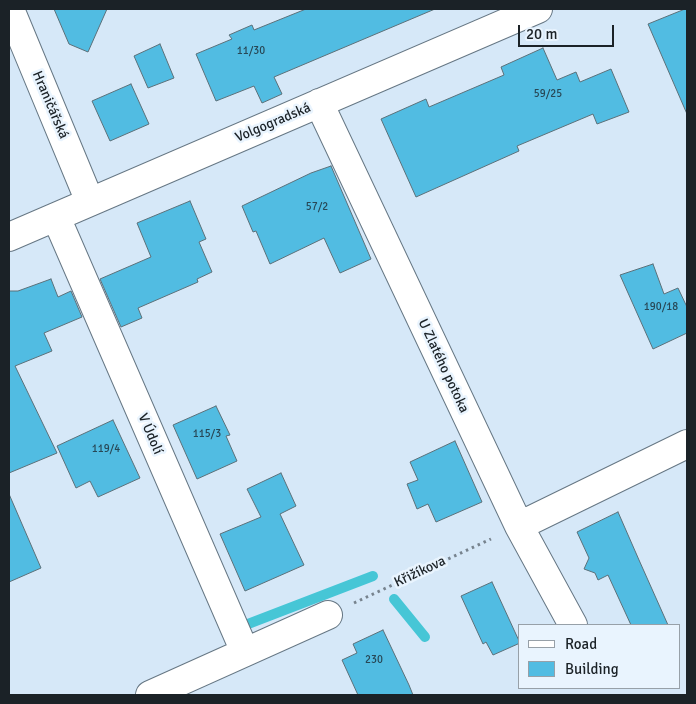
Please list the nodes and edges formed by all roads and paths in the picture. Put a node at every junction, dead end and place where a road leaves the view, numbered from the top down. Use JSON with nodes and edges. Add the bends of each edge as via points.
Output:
{"nodes":[{"id":1,"x":10,"y":9,"type":"edge"},
{"id":2,"x":538,"y":9,"type":"edge"},
{"id":3,"x":319,"y":103,"type":"junction"},
{"id":4,"x":90,"y":202,"type":"junction"},
{"id":5,"x":56,"y":217,"type":"junction"},
{"id":6,"x":9,"y":237,"type":"edge"},
{"id":7,"x":687,"y":444,"type":"edge"},
{"id":8,"x":518,"y":526,"type":"junction"},
{"id":9,"x":328,"y":615,"type":"joint"},
{"id":10,"x":571,"y":624,"type":"edge"},
{"id":11,"x":244,"y":652,"type":"junction"},
{"id":12,"x":150,"y":695,"type":"edge"}],
"edges":[{"from":1,"to":4,"type":"street","name":"Hraničářská"},
{"from":2,"to":3,"type":"street","name":"Volgogradská"},
{"from":3,"to":4,"type":"street","name":"Volgogradská"},
{"from":3,"to":8,"type":"street","name":"U Zlatého potoka"},
{"from":4,"to":5,"type":"street","name":"Volgogradská"},
{"from":5,"to":6,"type":"street","name":"Volgogradská"},
{"from":5,"to":11,"type":"street","name":"V Údolí"},
{"from":7,"to":8,"type":"street"},
{"from":8,"to":9,"type":"path","name":"Křižíkova"},
{"from":8,"to":10,"type":"street","name":"U Zlatého potoka"},
{"from":9,"to":11,"type":"street"},
{"from":11,"to":12,"type":"street"}]}
